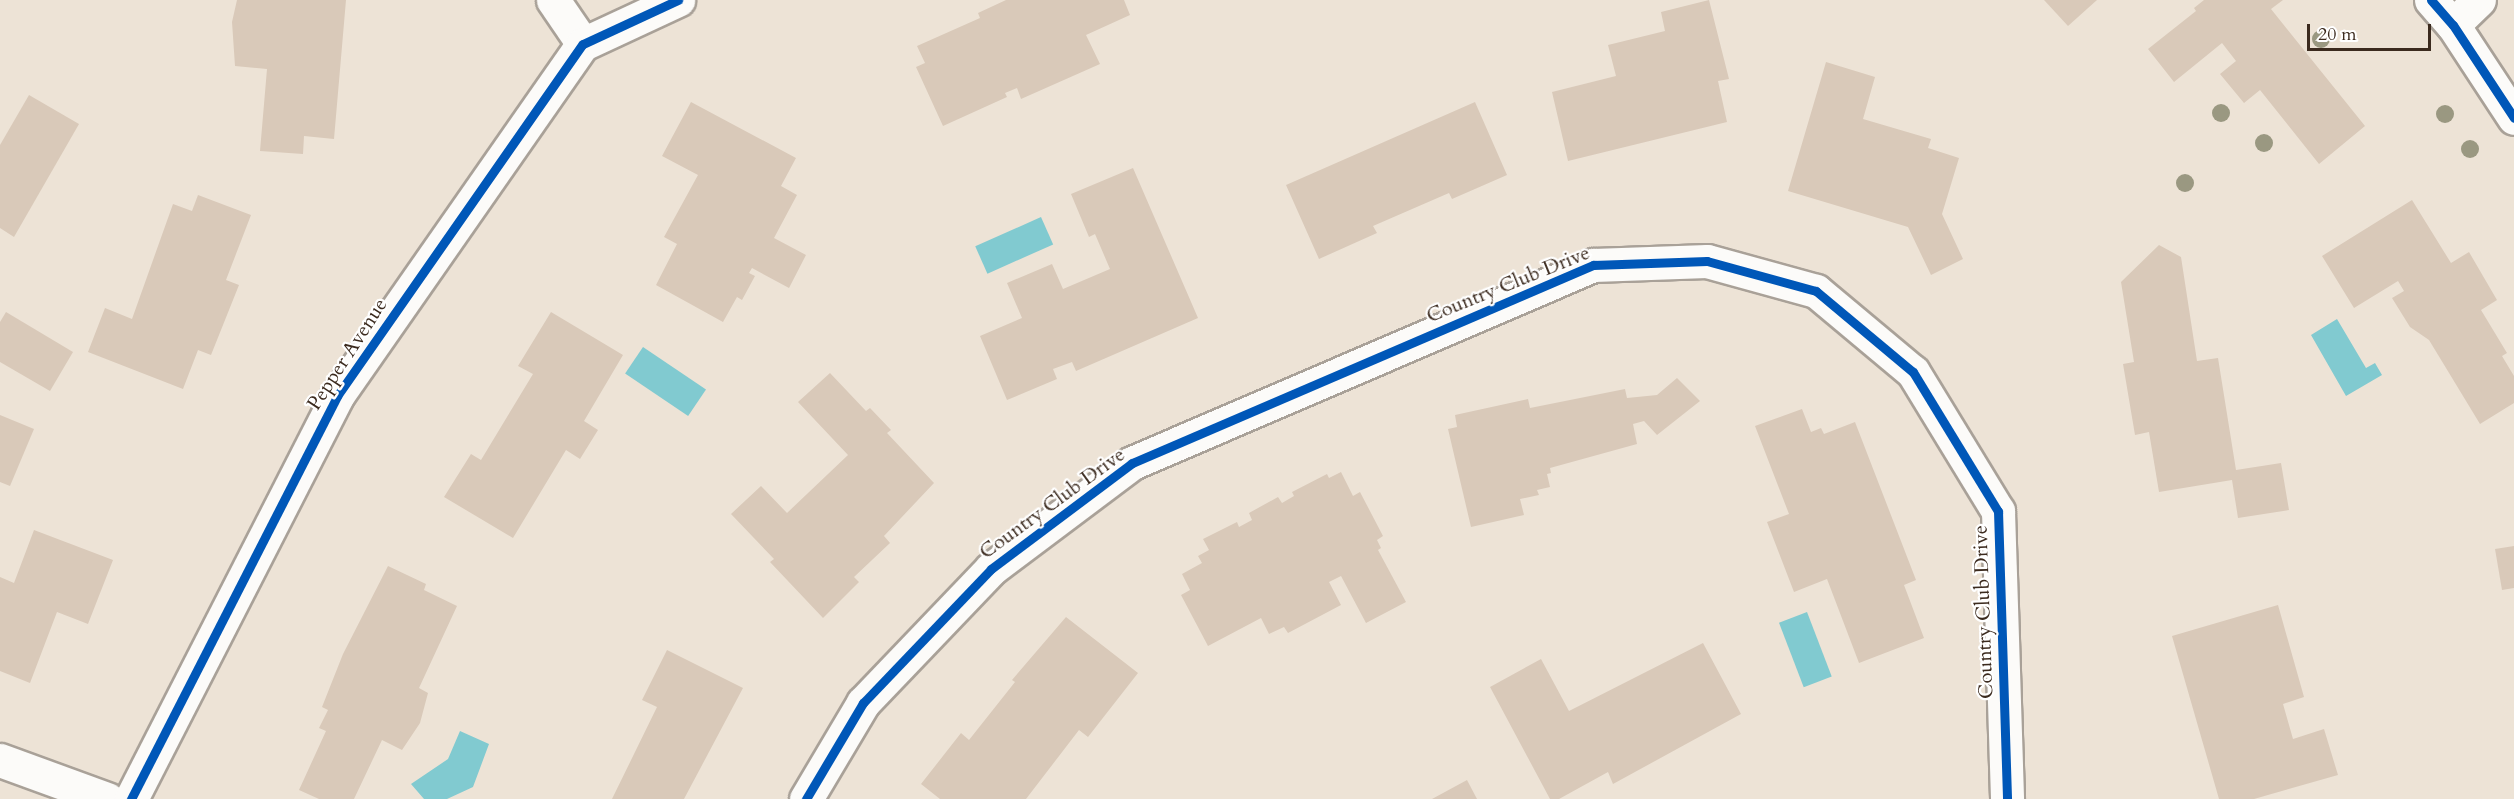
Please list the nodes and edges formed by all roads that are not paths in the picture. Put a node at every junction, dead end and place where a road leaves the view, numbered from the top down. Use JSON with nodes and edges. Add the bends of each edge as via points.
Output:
{"nodes":[{"id":1,"x":553,"y":0,"type":"edge"},
{"id":2,"x":678,"y":0,"type":"edge"},
{"id":3,"x":2431,"y":0,"type":"edge"},
{"id":4,"x":2479,"y":0,"type":"edge"},
{"id":5,"x":2453,"y":25,"type":"junction"},
{"id":6,"x":583,"y":44,"type":"junction"},
{"id":7,"x":2514,"y":118,"type":"edge"},
{"id":8,"x":0,"y":760,"type":"edge"},
{"id":9,"x":106,"y":799,"type":"edge"},
{"id":10,"x":131,"y":799,"type":"edge"},
{"id":11,"x":806,"y":799,"type":"edge"},
{"id":12,"x":2007,"y":799,"type":"edge"}],
"edges":[{"from":1,"to":6,"type":"street"},
{"from":2,"to":6,"type":"street"},
{"from":3,"to":5,"type":"street"},
{"from":4,"to":5,"type":"street"},
{"from":5,"to":7,"type":"street"},
{"from":6,"to":10,"type":"street","name":"Pepper Avenue","via":[[337,396]]},
{"from":8,"to":9,"type":"street"},
{"from":11,"to":12,"type":"street","name":"Country Club Drive","via":[[863,702],[991,569],[1132,464],[1593,265],[1707,261],[1816,291],[1913,372],[1998,511]]}]}
